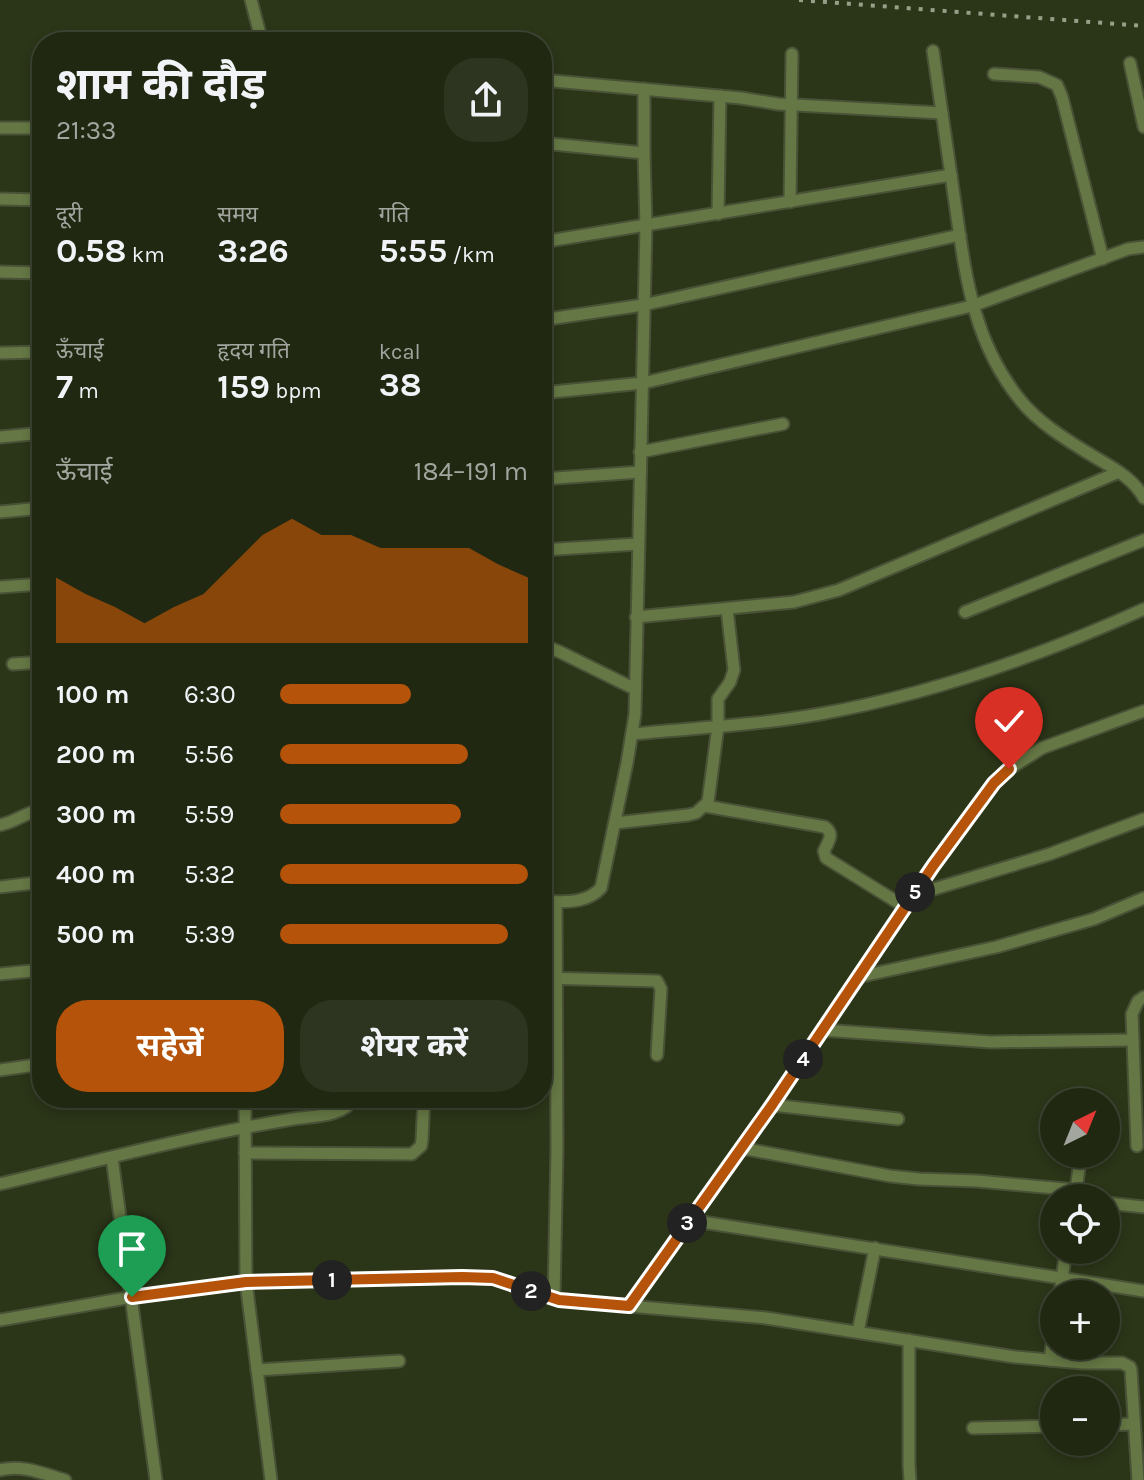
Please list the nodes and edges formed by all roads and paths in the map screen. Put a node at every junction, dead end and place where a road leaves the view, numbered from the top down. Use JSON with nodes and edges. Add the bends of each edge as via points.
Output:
{"nodes":[{"id":1,"x":251,"y":0,"type":"edge"},
{"id":2,"x":259,"y":32,"type":"edge"},
{"id":3,"x":933,"y":51,"type":"dead end"},
{"id":4,"x":792,"y":54,"type":"dead end"},
{"id":5,"x":1130,"y":63,"type":"dead end"},
{"id":6,"x":994,"y":74,"type":"dead end"},
{"id":7,"x":552,"y":81,"type":"edge"},
{"id":8,"x":644,"y":89,"type":"junction"},
{"id":9,"x":720,"y":96,"type":"junction"},
{"id":10,"x":791,"y":105,"type":"junction"},
{"id":11,"x":942,"y":113,"type":"junction"},
{"id":12,"x":1144,"y":127,"type":"edge"},
{"id":13,"x":0,"y":128,"type":"edge"},
{"id":14,"x":32,"y":128,"type":"edge"},
{"id":15,"x":552,"y":144,"type":"edge"},
{"id":16,"x":644,"y":153,"type":"junction"},
{"id":17,"x":951,"y":175,"type":"junction"},
{"id":18,"x":0,"y":199,"type":"edge"},
{"id":19,"x":32,"y":200,"type":"edge"},
{"id":20,"x":790,"y":202,"type":"junction"},
{"id":21,"x":718,"y":214,"type":"junction"},
{"id":22,"x":646,"y":226,"type":"junction"},
{"id":23,"x":960,"y":235,"type":"junction"},
{"id":24,"x":552,"y":240,"type":"edge"},
{"id":25,"x":1144,"y":247,"type":"edge"},
{"id":26,"x":1103,"y":259,"type":"junction"},
{"id":27,"x":0,"y":272,"type":"edge"},
{"id":28,"x":32,"y":273,"type":"edge"},
{"id":29,"x":643,"y":305,"type":"junction"},
{"id":30,"x":972,"y":306,"type":"junction"},
{"id":31,"x":552,"y":319,"type":"edge"},
{"id":32,"x":32,"y":352,"type":"edge"},
{"id":33,"x":0,"y":353,"type":"edge"},
{"id":34,"x":643,"y":383,"type":"junction"},
{"id":35,"x":552,"y":392,"type":"edge"},
{"id":36,"x":783,"y":424,"type":"dead end"},
{"id":37,"x":32,"y":434,"type":"edge"},
{"id":38,"x":0,"y":437,"type":"edge"},
{"id":39,"x":640,"y":452,"type":"junction"},
{"id":40,"x":640,"y":472,"type":"junction"},
{"id":41,"x":1119,"y":472,"type":"junction"},
{"id":42,"x":552,"y":478,"type":"edge"},
{"id":43,"x":1144,"y":498,"type":"edge"},
{"id":44,"x":32,"y":509,"type":"edge"},
{"id":45,"x":0,"y":512,"type":"edge"},
{"id":46,"x":1144,"y":540,"type":"edge"},
{"id":47,"x":638,"y":544,"type":"junction"},
{"id":48,"x":552,"y":549,"type":"edge"},
{"id":49,"x":32,"y":585,"type":"edge"},
{"id":50,"x":0,"y":587,"type":"edge"},
{"id":51,"x":727,"y":609,"type":"junction"},
{"id":52,"x":1144,"y":609,"type":"edge"},
{"id":53,"x":965,"y":612,"type":"dead end"},
{"id":54,"x":636,"y":617,"type":"junction"},
{"id":55,"x":552,"y":649,"type":"edge"},
{"id":56,"x":32,"y":663,"type":"edge"},
{"id":57,"x":13,"y":664,"type":"dead end"},
{"id":58,"x":635,"y":689,"type":"junction"},
{"id":59,"x":1144,"y":711,"type":"edge"},
{"id":60,"x":718,"y":726,"type":"junction"},
{"id":61,"x":632,"y":734,"type":"junction"},
{"id":62,"x":705,"y":806,"type":"junction"},
{"id":63,"x":32,"y":812,"type":"edge"},
{"id":64,"x":1144,"y":819,"type":"edge"},
{"id":65,"x":615,"y":823,"type":"junction"},
{"id":66,"x":0,"y":825,"type":"edge"},
{"id":67,"x":32,"y":883,"type":"edge"},
{"id":68,"x":0,"y":887,"type":"edge"},
{"id":69,"x":913,"y":895,"type":"junction"},
{"id":70,"x":1144,"y":898,"type":"edge"},
{"id":71,"x":552,"y":902,"type":"edge"},
{"id":72,"x":556,"y":902,"type":"junction"},
{"id":73,"x":905,"y":907,"type":"junction"},
{"id":74,"x":32,"y":971,"type":"edge"},
{"id":75,"x":0,"y":974,"type":"edge"},
{"id":76,"x":858,"y":977,"type":"junction"},
{"id":77,"x":552,"y":978,"type":"edge"},
{"id":78,"x":557,"y":978,"type":"junction"},
{"id":79,"x":1144,"y":997,"type":"edge"},
{"id":80,"x":822,"y":1030,"type":"junction"},
{"id":81,"x":1133,"y":1040,"type":"junction"},
{"id":82,"x":657,"y":1055,"type":"dead end"},
{"id":83,"x":32,"y":1065,"type":"edge"},
{"id":84,"x":0,"y":1070,"type":"edge"},
{"id":85,"x":772,"y":1105,"type":"junction"},
{"id":86,"x":245,"y":1108,"type":"edge"},
{"id":87,"x":343,"y":1108,"type":"edge"},
{"id":88,"x":424,"y":1108,"type":"edge"},
{"id":89,"x":898,"y":1119,"type":"dead end"},
{"id":90,"x":245,"y":1127,"type":"junction"},
{"id":91,"x":1137,"y":1146,"type":"dead end"},
{"id":92,"x":741,"y":1148,"type":"junction"},
{"id":93,"x":245,"y":1153,"type":"junction"},
{"id":94,"x":112,"y":1158,"type":"junction"},
{"id":95,"x":0,"y":1184,"type":"edge"},
{"id":96,"x":1040,"y":1189,"type":"edge"},
{"id":97,"x":1120,"y":1204,"type":"edge"},
{"id":98,"x":1144,"y":1207,"type":"edge"},
{"id":99,"x":689,"y":1220,"type":"junction"},
{"id":100,"x":875,"y":1248,"type":"junction"},
{"id":101,"x":1064,"y":1264,"type":"edge"},
{"id":102,"x":1062,"y":1279,"type":"junction"},
{"id":103,"x":246,"y":1282,"type":"junction"},
{"id":104,"x":1144,"y":1291,"type":"edge"},
{"id":105,"x":132,"y":1297,"type":"junction"},
{"id":106,"x":554,"y":1298,"type":"junction"},
{"id":107,"x":629,"y":1306,"type":"junction"},
{"id":108,"x":0,"y":1320,"type":"edge"},
{"id":109,"x":858,"y":1332,"type":"junction"},
{"id":110,"x":909,"y":1340,"type":"junction"},
{"id":111,"x":1040,"y":1359,"type":"edge"},
{"id":112,"x":1050,"y":1360,"type":"edge"},
{"id":113,"x":399,"y":1361,"type":"dead end"},
{"id":114,"x":257,"y":1370,"type":"junction"},
{"id":115,"x":1120,"y":1424,"type":"edge"},
{"id":116,"x":1134,"y":1424,"type":"junction"},
{"id":117,"x":1040,"y":1426,"type":"edge"},
{"id":118,"x":973,"y":1428,"type":"dead end"},
{"id":119,"x":1139,"y":1439,"type":"edge"},
{"id":120,"x":0,"y":1470,"type":"edge"},
{"id":121,"x":65,"y":1480,"type":"edge"},
{"id":122,"x":156,"y":1480,"type":"edge"},
{"id":123,"x":271,"y":1480,"type":"edge"},
{"id":124,"x":910,"y":1480,"type":"edge"},
{"id":125,"x":1138,"y":1480,"type":"edge"}],
"edges":[{"from":1,"to":2,"type":"street"},
{"from":3,"to":11,"type":"street"},
{"from":4,"to":10,"type":"street"},
{"from":5,"to":12,"type":"street"},
{"from":6,"to":26,"type":"street","via":[[1039,77],[1057,85]]},
{"from":7,"to":8,"type":"street"},
{"from":8,"to":9,"type":"street"},
{"from":8,"to":16,"type":"street"},
{"from":9,"to":10,"type":"street"},
{"from":9,"to":21,"type":"street"},
{"from":10,"to":11,"type":"street"},
{"from":10,"to":20,"type":"street"},
{"from":11,"to":17,"type":"street"},
{"from":13,"to":14,"type":"street"},
{"from":15,"to":16,"type":"street"},
{"from":16,"to":22,"type":"street"},
{"from":17,"to":20,"type":"street"},
{"from":17,"to":23,"type":"street"},
{"from":18,"to":19,"type":"street"},
{"from":20,"to":21,"type":"street"},
{"from":21,"to":22,"type":"street"},
{"from":22,"to":24,"type":"street"},
{"from":22,"to":29,"type":"street"},
{"from":23,"to":29,"type":"street"},
{"from":23,"to":30,"type":"street"},
{"from":25,"to":26,"type":"street"},
{"from":26,"to":30,"type":"street"},
{"from":27,"to":28,"type":"street"},
{"from":29,"to":31,"type":"street"},
{"from":29,"to":34,"type":"street"},
{"from":30,"to":34,"type":"street"},
{"from":30,"to":41,"type":"street","via":[[1001,375],[1022,404]]},
{"from":32,"to":33,"type":"street"},
{"from":34,"to":35,"type":"street"},
{"from":34,"to":39,"type":"street"},
{"from":36,"to":39,"type":"street"},
{"from":37,"to":38,"type":"street"},
{"from":39,"to":40,"type":"street"},
{"from":40,"to":42,"type":"street"},
{"from":40,"to":47,"type":"street"},
{"from":41,"to":43,"type":"street"},
{"from":41,"to":51,"type":"street","via":[[839,590],[794,602]]},
{"from":44,"to":45,"type":"street"},
{"from":46,"to":53,"type":"street"},
{"from":47,"to":48,"type":"street"},
{"from":47,"to":54,"type":"street"},
{"from":49,"to":50,"type":"street"},
{"from":51,"to":54,"type":"street"},
{"from":51,"to":60,"type":"street","via":[[734,670],[718,699]]},
{"from":52,"to":60,"type":"street","via":[[935,689],[820,714]]},
{"from":54,"to":58,"type":"street"},
{"from":55,"to":58,"type":"street"},
{"from":56,"to":57,"type":"street"},
{"from":58,"to":61,"type":"street"},
{"from":59,"to":69,"type":"street","via":[[1042,748],[1009,769]]},
{"from":60,"to":61,"type":"street"},
{"from":60,"to":62,"type":"street"},
{"from":61,"to":65,"type":"street"},
{"from":62,"to":65,"type":"street","via":[[688,815]]},
{"from":62,"to":73,"type":"street","via":[[825,827],[831,835],[826,858]]},
{"from":63,"to":66,"type":"street"},
{"from":64,"to":69,"type":"street"},
{"from":65,"to":72,"type":"street","via":[[601,888],[588,899]]},
{"from":67,"to":68,"type":"street"},
{"from":69,"to":73,"type":"street"},
{"from":70,"to":76,"type":"street","via":[[1094,919],[996,947]]},
{"from":71,"to":72,"type":"street"},
{"from":72,"to":78,"type":"street"},
{"from":73,"to":76,"type":"street"},
{"from":74,"to":75,"type":"street"},
{"from":76,"to":80,"type":"street"},
{"from":77,"to":78,"type":"street"},
{"from":78,"to":82,"type":"street","via":[[657,981]]},
{"from":78,"to":106,"type":"street"},
{"from":79,"to":81,"type":"street","via":[[1132,1014]]},
{"from":80,"to":81,"type":"street","via":[[991,1042]]},
{"from":80,"to":85,"type":"street"},
{"from":81,"to":91,"type":"street"},
{"from":83,"to":84,"type":"street"},
{"from":85,"to":89,"type":"street"},
{"from":85,"to":92,"type":"street"},
{"from":86,"to":90,"type":"street"},
{"from":87,"to":90,"type":"street"},
{"from":88,"to":93,"type":"street","via":[[421,1146],[412,1154]]},
{"from":90,"to":93,"type":"street"},
{"from":90,"to":94,"type":"street"},
{"from":92,"to":96,"type":"street","via":[[904,1178]]},
{"from":92,"to":99,"type":"street"},
{"from":93,"to":103,"type":"street"},
{"from":94,"to":95,"type":"street"},
{"from":94,"to":105,"type":"street"},
{"from":97,"to":98,"type":"street"},
{"from":99,"to":100,"type":"street"},
{"from":99,"to":107,"type":"street"},
{"from":100,"to":102,"type":"street"},
{"from":100,"to":109,"type":"street"},
{"from":101,"to":102,"type":"street"},
{"from":102,"to":104,"type":"street"},
{"from":103,"to":105,"type":"street"},
{"from":103,"to":106,"type":"street","via":[[493,1278]]},
{"from":103,"to":114,"type":"street"},
{"from":105,"to":108,"type":"street"},
{"from":105,"to":122,"type":"street"},
{"from":106,"to":107,"type":"street"},
{"from":107,"to":109,"type":"street"},
{"from":109,"to":110,"type":"street"},
{"from":110,"to":111,"type":"street"},
{"from":110,"to":124,"type":"street"},
{"from":112,"to":116,"type":"street","via":[[1130,1367]]},
{"from":113,"to":114,"type":"street"},
{"from":114,"to":123,"type":"street"},
{"from":115,"to":116,"type":"street"},
{"from":116,"to":119,"type":"street"},
{"from":117,"to":118,"type":"street"},
{"from":119,"to":125,"type":"street"},
{"from":120,"to":121,"type":"street","via":[[23,1468]]}]}
